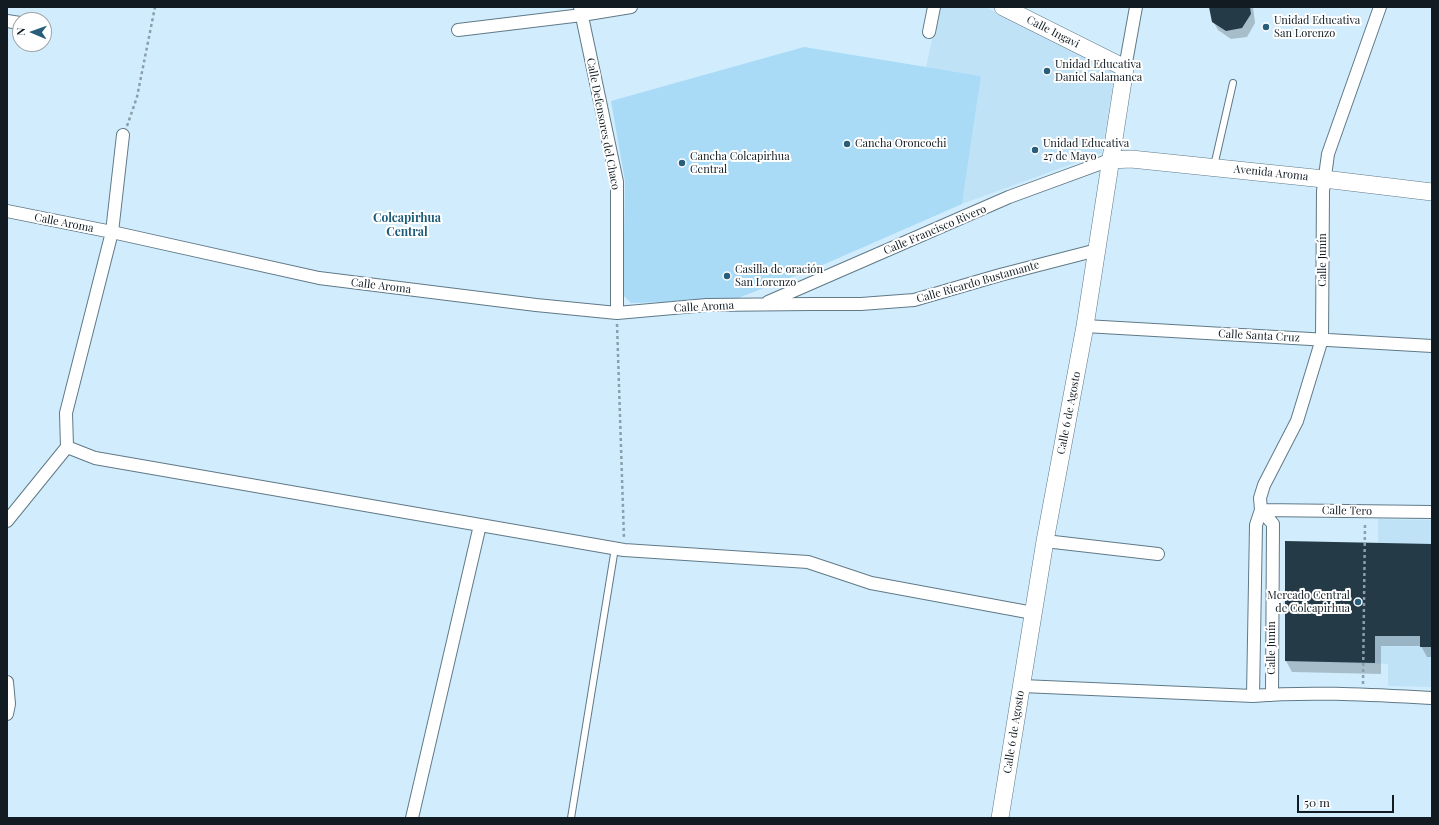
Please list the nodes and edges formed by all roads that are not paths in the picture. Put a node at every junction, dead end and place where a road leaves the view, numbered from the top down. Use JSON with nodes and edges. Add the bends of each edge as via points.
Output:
{"nodes":[{"id":1,"x":631,"y":7,"type":"edge"},
{"id":2,"x":934,"y":7,"type":"edge"},
{"id":3,"x":1004,"y":7,"type":"edge"},
{"id":4,"x":1136,"y":7,"type":"edge"},
{"id":5,"x":1380,"y":7,"type":"edge"},
{"id":6,"x":581,"y":11,"type":"edge"},
{"id":7,"x":458,"y":30,"type":"dead end"},
{"id":8,"x":929,"y":32,"type":"dead end"},
{"id":9,"x":1125,"y":68,"type":"junction"},
{"id":10,"x":1233,"y":83,"type":"dead end"},
{"id":11,"x":123,"y":136,"type":"road end"},
{"id":12,"x":1110,"y":160,"type":"junction"},
{"id":13,"x":1214,"y":168,"type":"junction"},
{"id":14,"x":1324,"y":179,"type":"junction"},
{"id":15,"x":1432,"y":192,"type":"edge"},
{"id":16,"x":7,"y":211,"type":"edge"},
{"id":17,"x":112,"y":232,"type":"junction"},
{"id":18,"x":1097,"y":250,"type":"junction"},
{"id":19,"x":762,"y":305,"type":"junction"},
{"id":20,"x":617,"y":313,"type":"junction"},
{"id":21,"x":1085,"y":326,"type":"junction"},
{"id":22,"x":1322,"y":340,"type":"junction"},
{"id":23,"x":1432,"y":346,"type":"edge"},
{"id":24,"x":67,"y":447,"type":"junction"},
{"id":25,"x":1261,"y":510,"type":"junction"},
{"id":26,"x":1432,"y":512,"type":"edge"},
{"id":27,"x":7,"y":521,"type":"edge"},
{"id":28,"x":480,"y":525,"type":"junction"},
{"id":29,"x":1045,"y":541,"type":"junction"},
{"id":30,"x":620,"y":549,"type":"junction"},
{"id":31,"x":1158,"y":554,"type":"dead end"},
{"id":32,"x":1033,"y":613,"type":"junction"},
{"id":33,"x":7,"y":682,"type":"edge"},
{"id":34,"x":1022,"y":686,"type":"junction"},
{"id":35,"x":1272,"y":694,"type":"junction"},
{"id":36,"x":1253,"y":696,"type":"junction"},
{"id":37,"x":1432,"y":698,"type":"edge"},
{"id":38,"x":7,"y":714,"type":"edge"},
{"id":39,"x":412,"y":818,"type":"edge"},
{"id":40,"x":571,"y":818,"type":"edge"},
{"id":41,"x":1000,"y":818,"type":"edge"}],
"edges":[{"from":1,"to":6,"type":"street"},
{"from":2,"to":8,"type":"street"},
{"from":3,"to":9,"type":"main road","name":"Calle Ingavi"},
{"from":4,"to":9,"type":"street","name":"Calle 6 de Agosto"},
{"from":5,"to":14,"type":"street","name":"Calle Junín","via":[[1328,154]]},
{"from":6,"to":7,"type":"street"},
{"from":6,"to":20,"type":"street","name":"Calle Defensores del Chaco","via":[[617,182]]},
{"from":9,"to":12,"type":"main road","name":"Calle 6 de Agosto"},
{"from":10,"to":13,"type":"lane"},
{"from":11,"to":17,"type":"street"},
{"from":12,"to":13,"type":"main road","name":"Avenida Aroma","via":[[1131,159]]},
{"from":12,"to":18,"type":"main road","name":"Calle 6 de Agosto"},
{"from":12,"to":19,"type":"street","name":"Calle Francisco Rivero","via":[[1009,197]]},
{"from":13,"to":14,"type":"main road","name":"Avenida Aroma"},
{"from":14,"to":15,"type":"main road","name":"Avenida Aroma"},
{"from":14,"to":22,"type":"street","name":"Calle Junín"},
{"from":16,"to":17,"type":"street","name":"Calle Aroma"},
{"from":17,"to":20,"type":"street","name":"Calle Aroma","via":[[319,278]]},
{"from":17,"to":24,"type":"street","via":[[66,413]]},
{"from":18,"to":19,"type":"street","name":"Calle Ricardo Bustamante","via":[[914,300],[861,304]]},
{"from":18,"to":21,"type":"main road","name":"Calle 6 de Agosto"},
{"from":19,"to":20,"type":"street","name":"Calle Aroma","via":[[707,305]]},
{"from":21,"to":22,"type":"street","name":"Calle Santa Cruz"},
{"from":21,"to":29,"type":"main road","name":"Calle 6 de Agosto"},
{"from":22,"to":23,"type":"street","name":"Calle Santa Cruz"},
{"from":22,"to":25,"type":"street","name":"Calle Junín","via":[[1297,421],[1264,485],[1260,498]]},
{"from":24,"to":27,"type":"street"},
{"from":24,"to":28,"type":"street","via":[[95,458]]},
{"from":25,"to":26,"type":"street","name":"Calle Tero"},
{"from":25,"to":35,"type":"street","name":"Calle Junín","via":[[1273,524]]},
{"from":25,"to":36,"type":"street","name":"Calle Junín","via":[[1256,525]]},
{"from":28,"to":30,"type":"street"},
{"from":28,"to":39,"type":"street"},
{"from":29,"to":31,"type":"street"},
{"from":29,"to":32,"type":"main road","name":"Calle 6 de Agosto"},
{"from":30,"to":32,"type":"street","via":[[808,562],[871,583]]},
{"from":30,"to":40,"type":"lane"},
{"from":32,"to":34,"type":"main road","name":"Calle 6 de Agosto"},
{"from":33,"to":38,"type":"street"},
{"from":34,"to":36,"type":"street"},
{"from":34,"to":41,"type":"main road","name":"Calle 6 de Agosto"},
{"from":35,"to":36,"type":"street"},
{"from":35,"to":37,"type":"street"}]}
